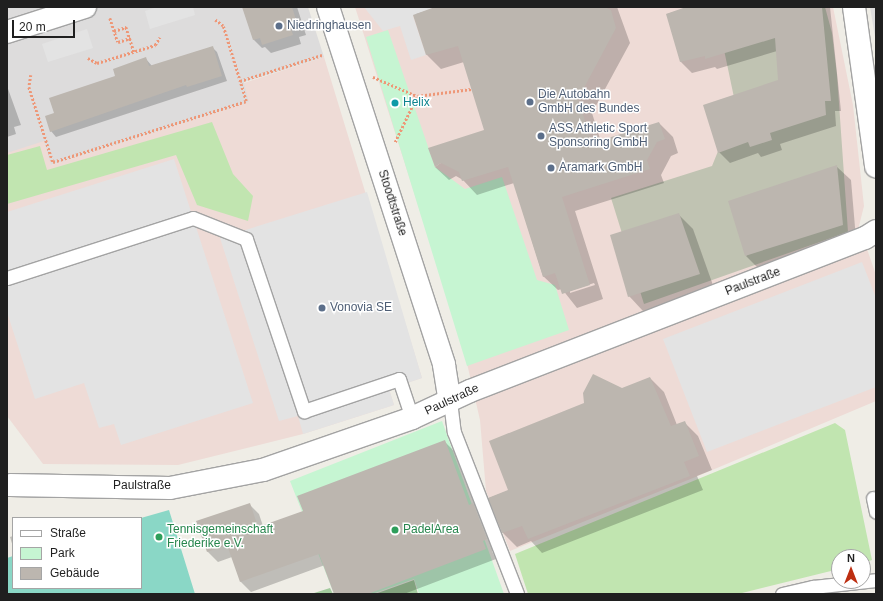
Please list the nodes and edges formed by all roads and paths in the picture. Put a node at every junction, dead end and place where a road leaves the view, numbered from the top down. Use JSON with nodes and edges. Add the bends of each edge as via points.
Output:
{"nodes":[{"id":1,"x":85,"y":7,"type":"edge"},
{"id":2,"x":854,"y":7,"type":"edge"},
{"id":3,"x":331,"y":8,"type":"edge"},
{"id":4,"x":110,"y":18,"type":"dead end"},
{"id":5,"x":215,"y":20,"type":"dead end"},
{"id":6,"x":114,"y":31,"type":"junction"},
{"id":7,"x":7,"y":32,"type":"edge"},
{"id":8,"x":160,"y":37,"type":"dead end"},
{"id":9,"x":130,"y":38,"type":"junction"},
{"id":10,"x":134,"y":52,"type":"junction"},
{"id":11,"x":324,"y":54,"type":"dead end"},
{"id":12,"x":88,"y":58,"type":"dead end"},
{"id":13,"x":347,"y":66,"type":"junction"},
{"id":14,"x":32,"y":75,"type":"dead end"},
{"id":15,"x":240,"y":81,"type":"junction"},
{"id":16,"x":472,"y":89,"type":"dead end"},
{"id":17,"x":417,"y":96,"type":"junction"},
{"id":18,"x":396,"y":139,"type":"dead end"},
{"id":19,"x":876,"y":166,"type":"edge"},
{"id":20,"x":876,"y":231,"type":"edge"},
{"id":21,"x":7,"y":278,"type":"edge"},
{"id":22,"x":450,"y":401,"type":"junction"},
{"id":23,"x":412,"y":418,"type":"junction"},
{"id":24,"x":10,"y":485,"type":"dead end"},
{"id":25,"x":873,"y":498,"type":"dead end"},
{"id":26,"x":876,"y":512,"type":"edge"},
{"id":27,"x":876,"y":580,"type":"edge"},
{"id":28,"x":517,"y":594,"type":"edge"},
{"id":29,"x":782,"y":594,"type":"edge"}],
"edges":[{"from":1,"to":7,"type":"street"},
{"from":2,"to":19,"type":"street"},
{"from":3,"to":13,"type":"street","name":"Stoodtstraße"},
{"from":4,"to":6,"type":"path"},
{"from":5,"to":15,"type":"path","via":[[223,26]]},
{"from":6,"to":9,"type":"path","via":[[118,42]]},
{"from":6,"to":9,"type":"path","via":[[126,27]]},
{"from":8,"to":10,"type":"path","via":[[155,45]]},
{"from":9,"to":10,"type":"path"},
{"from":10,"to":12,"type":"path","via":[[97,63]]},
{"from":11,"to":15,"type":"path"},
{"from":13,"to":17,"type":"path"},
{"from":13,"to":22,"type":"street","name":"Stoodtstraße","via":[[444,365]]},
{"from":14,"to":15,"type":"path","via":[[29,87],[53,162],[246,101]]},
{"from":16,"to":17,"type":"path"},
{"from":17,"to":18,"type":"path"},
{"from":20,"to":22,"type":"street","name":"Paulstraße","via":[[865,238],[470,390]]},
{"from":21,"to":23,"type":"lane","via":[[193,218],[246,239],[304,411],[399,379]]},
{"from":22,"to":23,"type":"street","name":"Paulstraße"},
{"from":22,"to":28,"type":"lane","via":[[454,432]]},
{"from":23,"to":24,"type":"street","name":"Paulstraße","via":[[263,470],[170,488]]},
{"from":25,"to":26,"type":"lane"},
{"from":27,"to":29,"type":"lane","via":[[813,587]]}]}
